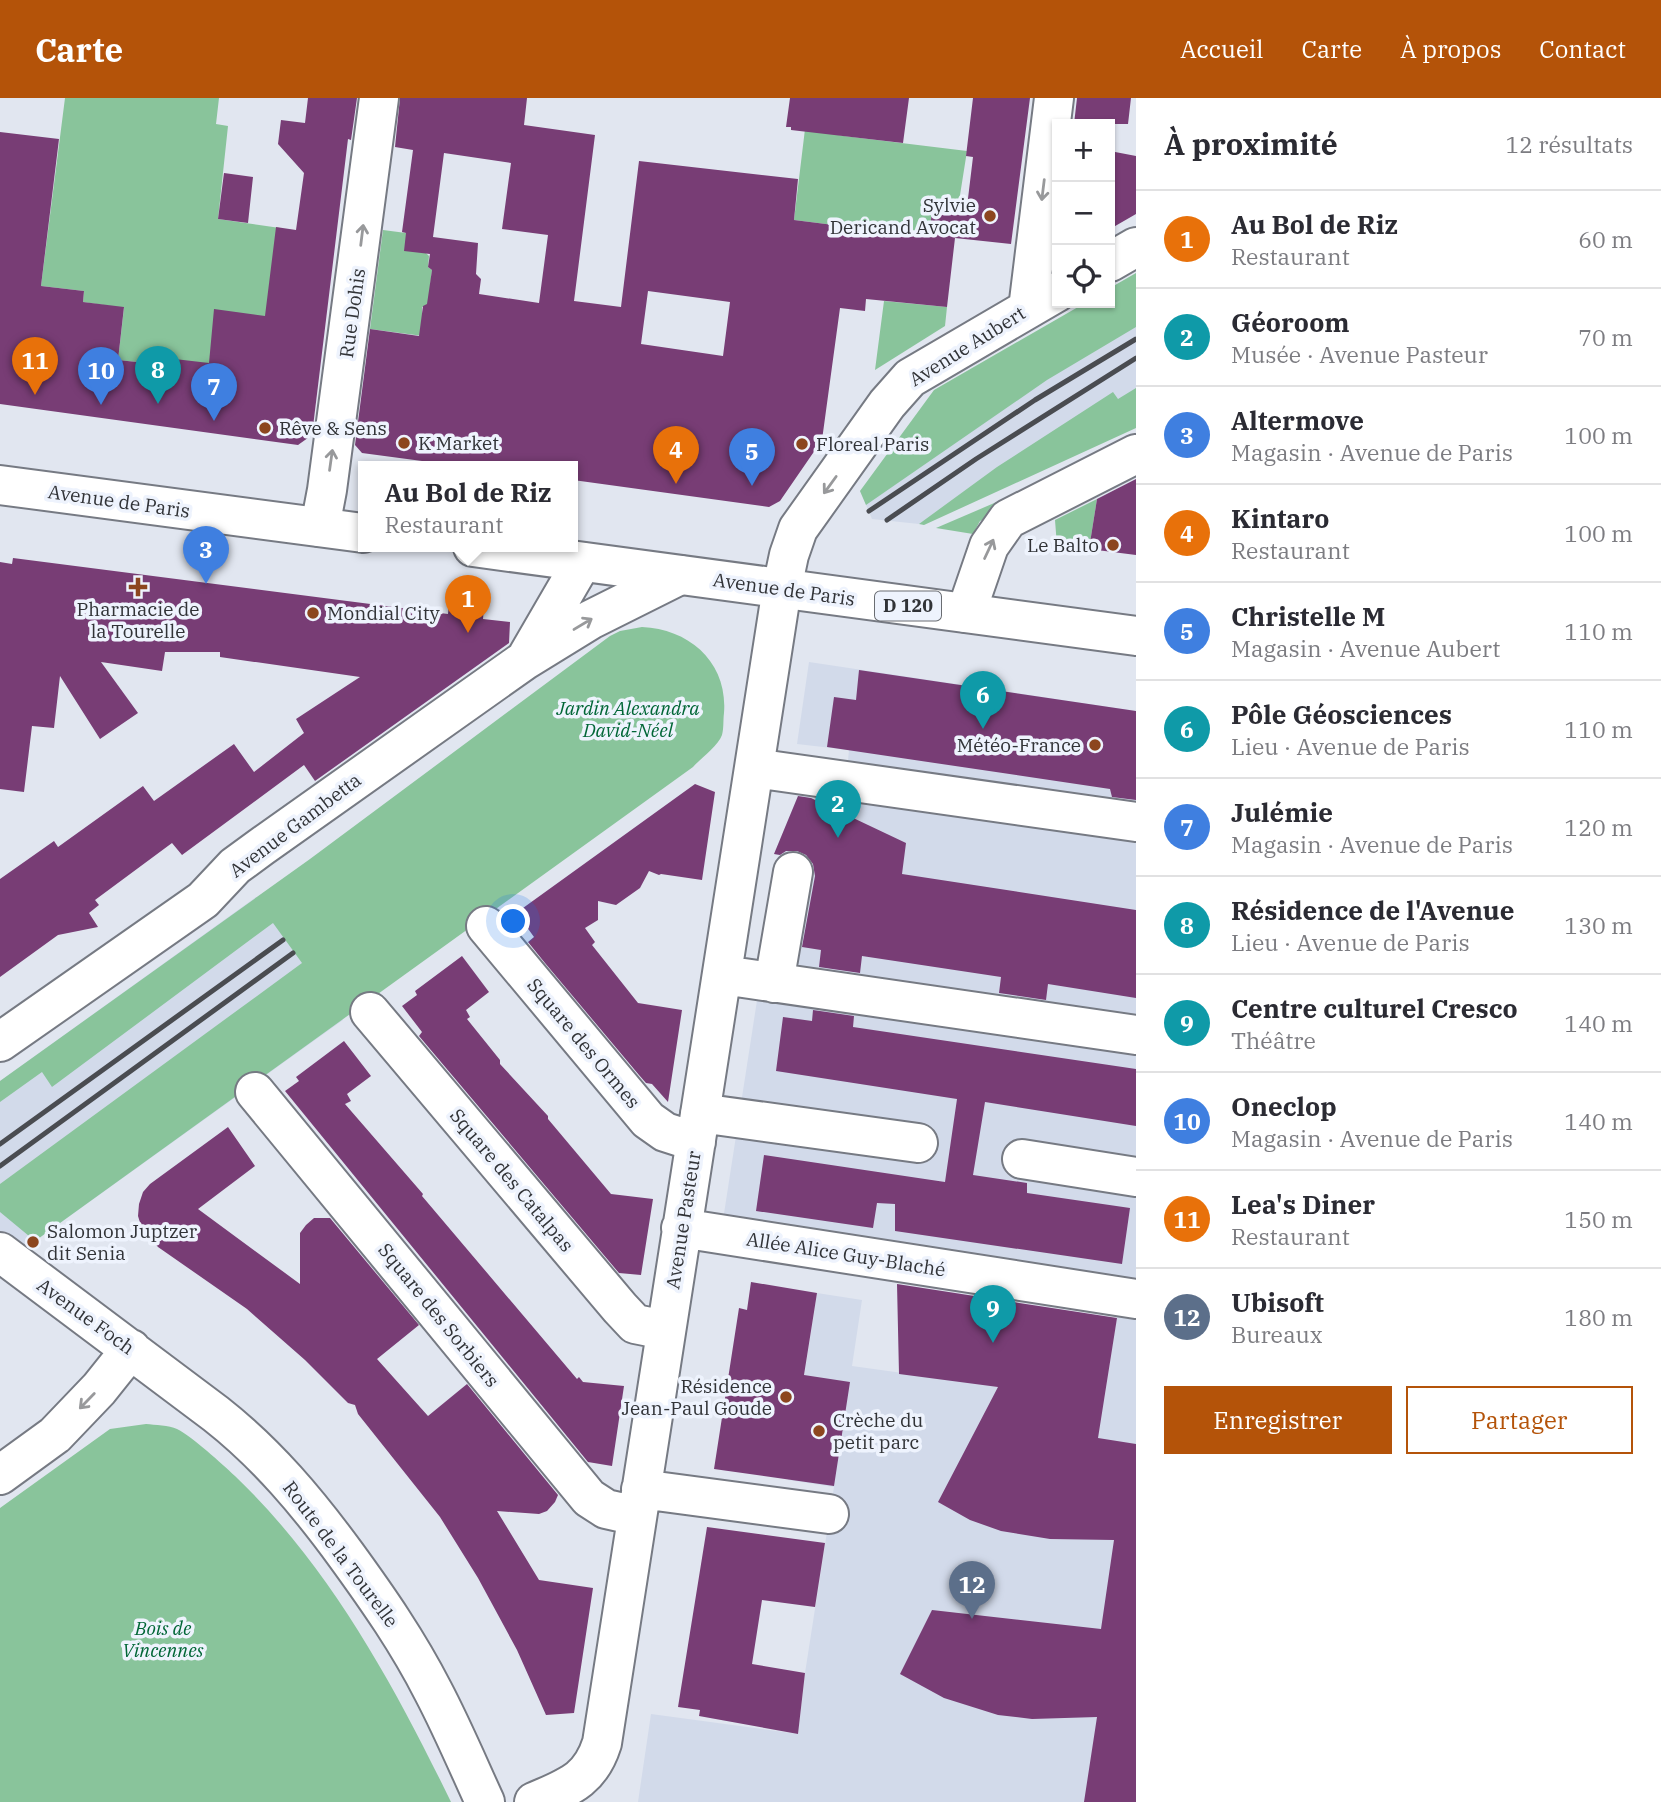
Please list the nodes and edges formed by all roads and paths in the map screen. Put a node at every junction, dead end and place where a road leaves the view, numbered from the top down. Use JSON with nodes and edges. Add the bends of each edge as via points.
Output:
{"nodes":[{"id":1,"x":379,"y":98,"type":"edge"},
{"id":2,"x":1054,"y":98,"type":"edge"},
{"id":3,"x":1136,"y":247,"type":"edge"},
{"id":4,"x":1115,"y":259,"type":"edge"},
{"id":5,"x":1043,"y":300,"type":"edge"},
{"id":6,"x":1136,"y":454,"type":"edge"},
{"id":7,"x":0,"y":485,"type":"edge"},
{"id":8,"x":320,"y":527,"type":"junction"},
{"id":9,"x":358,"y":532,"type":"edge"},
{"id":10,"x":509,"y":552,"type":"edge"},
{"id":11,"x":582,"y":562,"type":"junction"},
{"id":12,"x":680,"y":575,"type":"junction"},
{"id":13,"x":780,"y":596,"type":"junction"},
{"id":14,"x":966,"y":613,"type":"junction"},
{"id":15,"x":1136,"y":636,"type":"edge"},
{"id":16,"x":525,"y":660,"type":"junction"},
{"id":17,"x":754,"y":768,"type":"junction"},
{"id":18,"x":1136,"y":822,"type":"edge"},
{"id":19,"x":793,"y":872,"type":"dead end"},
{"id":20,"x":486,"y":926,"type":"dead end"},
{"id":21,"x":723,"y":975,"type":"junction"},
{"id":22,"x":774,"y":983,"type":"junction"},
{"id":23,"x":370,"y":1012,"type":"dead end"},
{"id":24,"x":1136,"y":1035,"type":"edge"},
{"id":25,"x":0,"y":1042,"type":"edge"},
{"id":26,"x":256,"y":1092,"type":"dead end"},
{"id":27,"x":698,"y":1127,"type":"junction"},
{"id":28,"x":918,"y":1143,"type":"dead end"},
{"id":29,"x":1022,"y":1159,"type":"dead end"},
{"id":30,"x":1136,"y":1177,"type":"edge"},
{"id":31,"x":681,"y":1228,"type":"junction"},
{"id":32,"x":13,"y":1262,"type":"edge"},
{"id":33,"x":1136,"y":1296,"type":"edge"},
{"id":34,"x":665,"y":1330,"type":"junction"},
{"id":35,"x":131,"y":1349,"type":"junction"},
{"id":36,"x":171,"y":1380,"type":"joint"},
{"id":37,"x":0,"y":1475,"type":"edge"},
{"id":38,"x":639,"y":1503,"type":"junction"},
{"id":39,"x":829,"y":1514,"type":"dead end"},
{"id":40,"x":485,"y":1802,"type":"edge"},
{"id":41,"x":534,"y":1802,"type":"edge"}],
"edges":[{"from":8,"to":1,"type":"street","name":"Rue Dohis","one_way":true},
{"from":2,"to":5,"type":"street","one_way":true},
{"from":3,"to":4,"type":"street"},
{"from":5,"to":13,"type":"street","name":"Avenue Aubert","one_way":true,"via":[[910,378],[899,390],[798,529]]},
{"from":14,"to":6,"type":"street","one_way":true,"via":[[989,546],[1008,519]]},
{"from":7,"to":8,"type":"street","name":"Avenue de Paris"},
{"from":8,"to":9,"type":"street","name":"Avenue de Paris"},
{"from":10,"to":11,"type":"street","name":"Avenue de Paris","number":"D 120"},
{"from":11,"to":12,"type":"street","name":"Avenue de Paris","number":"D 120"},
{"from":11,"to":16,"type":"street","name":"Avenue Gambetta"},
{"from":12,"to":13,"type":"street","name":"Avenue de Paris","number":"D 120"},
{"from":16,"to":12,"type":"street","name":"Avenue Gambetta","one_way":true,"via":[[590,620]]},
{"from":13,"to":14,"type":"street","name":"Avenue de Paris","number":"D 120"},
{"from":13,"to":17,"type":"street","name":"Avenue Pasteur"},
{"from":14,"to":15,"type":"street","name":"Avenue de Paris","number":"D 120"},
{"from":16,"to":25,"type":"street","name":"Avenue Gambetta","via":[[286,828],[236,866],[204,900]]},
{"from":17,"to":18,"type":"street"},
{"from":17,"to":21,"type":"street","name":"Avenue Pasteur"},
{"from":19,"to":22,"type":"street"},
{"from":20,"to":27,"type":"street","name":"Square des Ormes","via":[[649,1120],[665,1132]]},
{"from":21,"to":22,"type":"street"},
{"from":21,"to":27,"type":"street","name":"Avenue Pasteur"},
{"from":22,"to":24,"type":"street"},
{"from":23,"to":34,"type":"street","name":"Square des Catalpas","via":[[620,1308],[635,1324]]},
{"from":26,"to":38,"type":"street","name":"Square des Sorbiers","via":[[589,1498],[606,1509]]},
{"from":27,"to":28,"type":"street","name":"Square des Ormes"},
{"from":27,"to":31,"type":"street","name":"Avenue Pasteur"},
{"from":29,"to":30,"type":"street"},
{"from":31,"to":33,"type":"street","name":"Allée Alice Guy-Blaché"},
{"from":31,"to":34,"type":"street","name":"Avenue Pasteur"},
{"from":32,"to":35,"type":"street","name":"Avenue Foch"},
{"from":34,"to":38,"type":"street","name":"Avenue Pasteur"},
{"from":35,"to":36,"type":"street","name":"Avenue Foch"},
{"from":35,"to":37,"type":"street","one_way":true,"via":[[55,1435]]},
{"from":36,"to":40,"type":"street","name":"Route de la Tourelle","via":[[246,1438],[317,1516],[391,1617],[433,1691]]},
{"from":38,"to":39,"type":"street","name":"Square des Sorbiers"},
{"from":38,"to":41,"type":"street","name":"Avenue Pasteur","via":[[597,1758],[576,1782]]}]}
